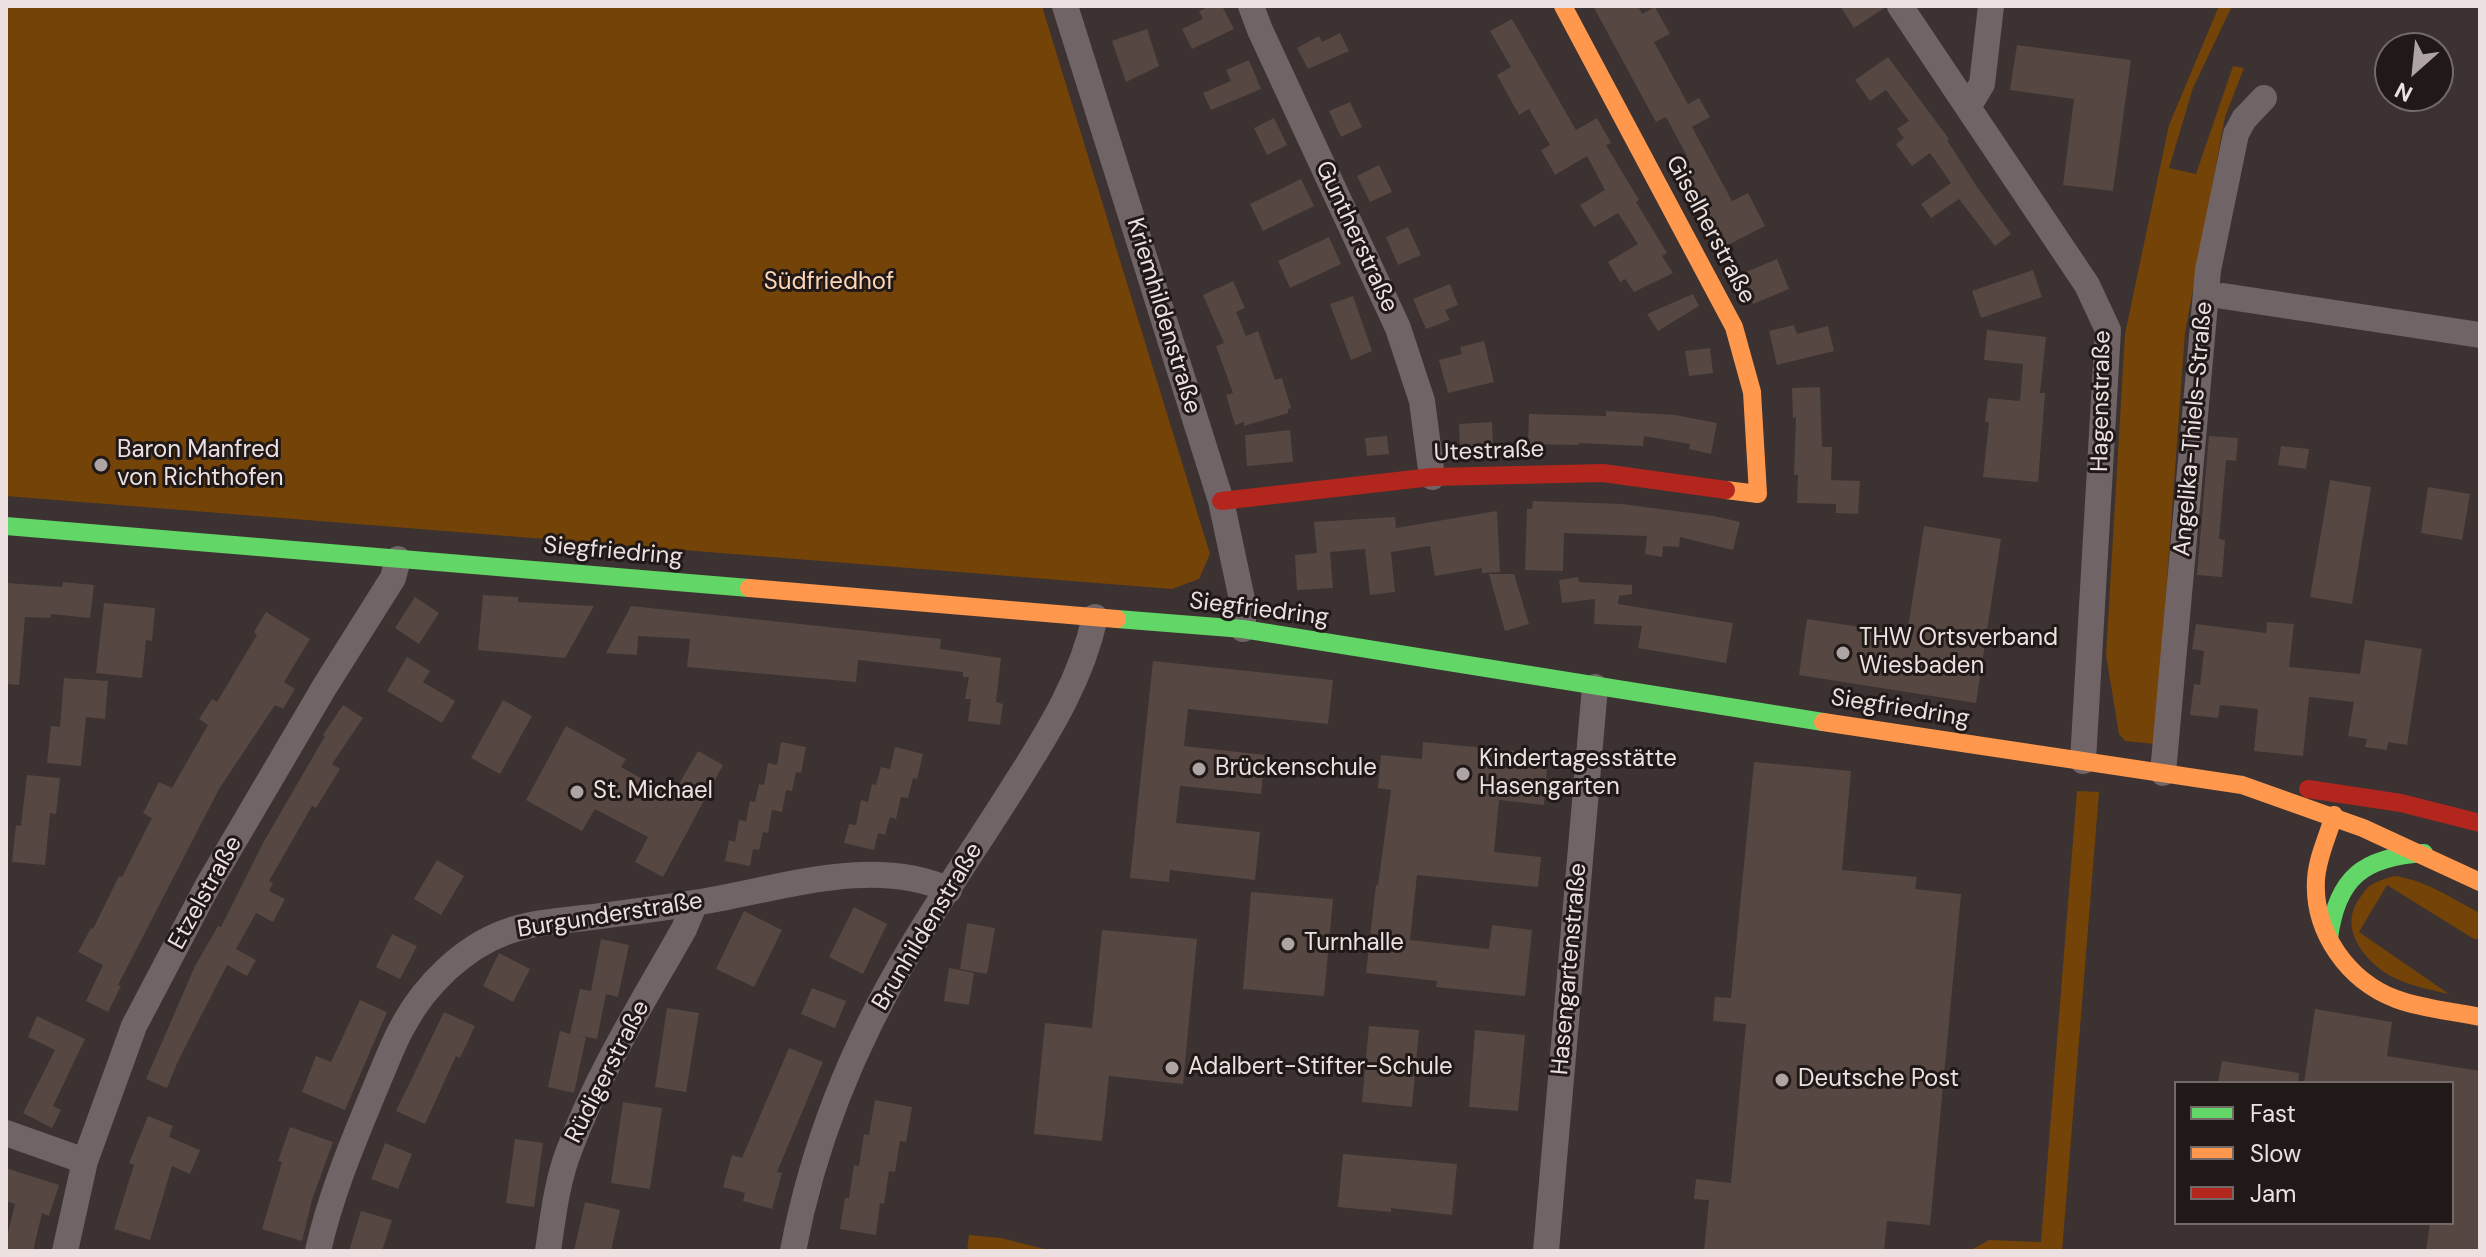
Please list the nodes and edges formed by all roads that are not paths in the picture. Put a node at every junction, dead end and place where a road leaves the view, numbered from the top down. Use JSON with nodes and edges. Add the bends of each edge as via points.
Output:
{"nodes":[{"id":1,"x":1065,"y":6,"type":"edge"},
{"id":2,"x":1251,"y":6,"type":"edge"},
{"id":3,"x":1563,"y":6,"type":"edge"},
{"id":4,"x":1900,"y":6,"type":"edge"},
{"id":5,"x":1991,"y":6,"type":"edge"},
{"id":6,"x":2264,"y":98,"type":"dead end"},
{"id":7,"x":1968,"y":107,"type":"junction"},
{"id":8,"x":2223,"y":296,"type":"dead end"},
{"id":9,"x":2480,"y":335,"type":"edge"},
{"id":10,"x":1432,"y":477,"type":"junction"},
{"id":11,"x":1758,"y":494,"type":"joint"},
{"id":12,"x":1221,"y":501,"type":"junction"},
{"id":13,"x":6,"y":526,"type":"edge"},
{"id":14,"x":398,"y":559,"type":"junction"},
{"id":15,"x":1095,"y":617,"type":"junction"},
{"id":16,"x":1243,"y":629,"type":"junction"},
{"id":17,"x":1595,"y":687,"type":"junction"},
{"id":18,"x":2083,"y":761,"type":"junction"},
{"id":19,"x":2163,"y":773,"type":"junction"},
{"id":20,"x":2242,"y":785,"type":"junction"},
{"id":21,"x":2334,"y":815,"type":"junction"},
{"id":22,"x":2477,"y":822,"type":"edge"},
{"id":23,"x":2424,"y":853,"type":"junction"},
{"id":24,"x":2480,"y":882,"type":"edge"},
{"id":25,"x":949,"y":890,"type":"junction"},
{"id":26,"x":695,"y":903,"type":"junction"},
{"id":27,"x":2329,"y":938,"type":"junction"},
{"id":28,"x":2480,"y":1017,"type":"edge"},
{"id":29,"x":6,"y":1133,"type":"edge"},
{"id":30,"x":85,"y":1161,"type":"junction"},
{"id":31,"x":65,"y":1251,"type":"edge"},
{"id":32,"x":318,"y":1251,"type":"edge"},
{"id":33,"x":548,"y":1251,"type":"edge"},
{"id":34,"x":793,"y":1251,"type":"edge"},
{"id":35,"x":1546,"y":1251,"type":"edge"}],
"edges":[{"from":1,"to":12,"type":"street","name":"Kriemhildenstraße"},
{"from":2,"to":10,"type":"street","name":"Guntherstraße","via":[[1398,328],[1422,401]]},
{"from":3,"to":11,"type":"main road","name":"Giselherstraße","via":[[1734,327],[1752,392]]},
{"from":4,"to":7,"type":"street","name":"Hagenstraße"},
{"from":5,"to":7,"type":"street","via":[[1982,84]]},
{"from":6,"to":19,"type":"street","name":"Angelika-Thiels-Straße","via":[[2236,134],[2210,251]]},
{"from":7,"to":18,"type":"street","name":"Hagenstraße","via":[[2087,285],[2108,330]]},
{"from":8,"to":9,"type":"street","name":"Angelika-Thiels-Straße"},
{"from":10,"to":11,"type":"main road","name":"Utestraße","via":[[1603,473]]},
{"from":10,"to":12,"type":"main road","name":"Utestraße"},
{"from":12,"to":16,"type":"street","name":"Kriemhildenstraße","via":[[1243,604]]},
{"from":13,"to":14,"type":"main road","name":"Siegfriedring"},
{"from":14,"to":15,"type":"main road","name":"Siegfriedring"},
{"from":14,"to":30,"type":"street","name":"Etzelstraße","via":[[393,578],[208,885],[141,1012]]},
{"from":15,"to":16,"type":"main road","name":"Siegfriedring"},
{"from":15,"to":25,"type":"street","name":"Brunhildenstraße","via":[[1088,650],[1058,716]]},
{"from":16,"to":17,"type":"main road","name":"Siegfriedring"},
{"from":17,"to":18,"type":"main road","name":"Siegfriedring"},
{"from":17,"to":35,"type":"street","name":"Hasengartenstraße"},
{"from":18,"to":19,"type":"main road","name":"Siegfriedring"},
{"from":19,"to":20,"type":"main road","name":"Siegfriedring"},
{"from":20,"to":21,"type":"main road","name":"Siegfriedring"},
{"from":20,"to":22,"type":"main road","via":[[2329,791]]},
{"from":21,"to":23,"type":"main road","name":"Siegfriedring"},
{"from":21,"to":27,"type":"main road","via":[[2316,881],[2320,920]]},
{"from":23,"to":24,"type":"main road","name":"Siegfriedring"},
{"from":23,"to":27,"type":"main road","via":[[2387,856],[2356,873],[2335,902]]},
{"from":25,"to":26,"type":"street","name":"Burgunderstraße","via":[[915,877],[873,874]]},
{"from":25,"to":34,"type":"street","name":"Brunhildenstraße","via":[[877,1009],[847,1072],[813,1166]]},
{"from":26,"to":32,"type":"street","name":"Burgunderstraße","via":[[545,923],[506,932],[465,953],[404,1023],[366,1111]]},
{"from":26,"to":33,"type":"street","name":"Rüdigerstraße","via":[[597,1085],[568,1151]]},
{"from":27,"to":28,"type":"main road","via":[[2350,969],[2380,992]]},
{"from":29,"to":30,"type":"street"},
{"from":30,"to":31,"type":"street","name":"Etzelstraße"}]}
